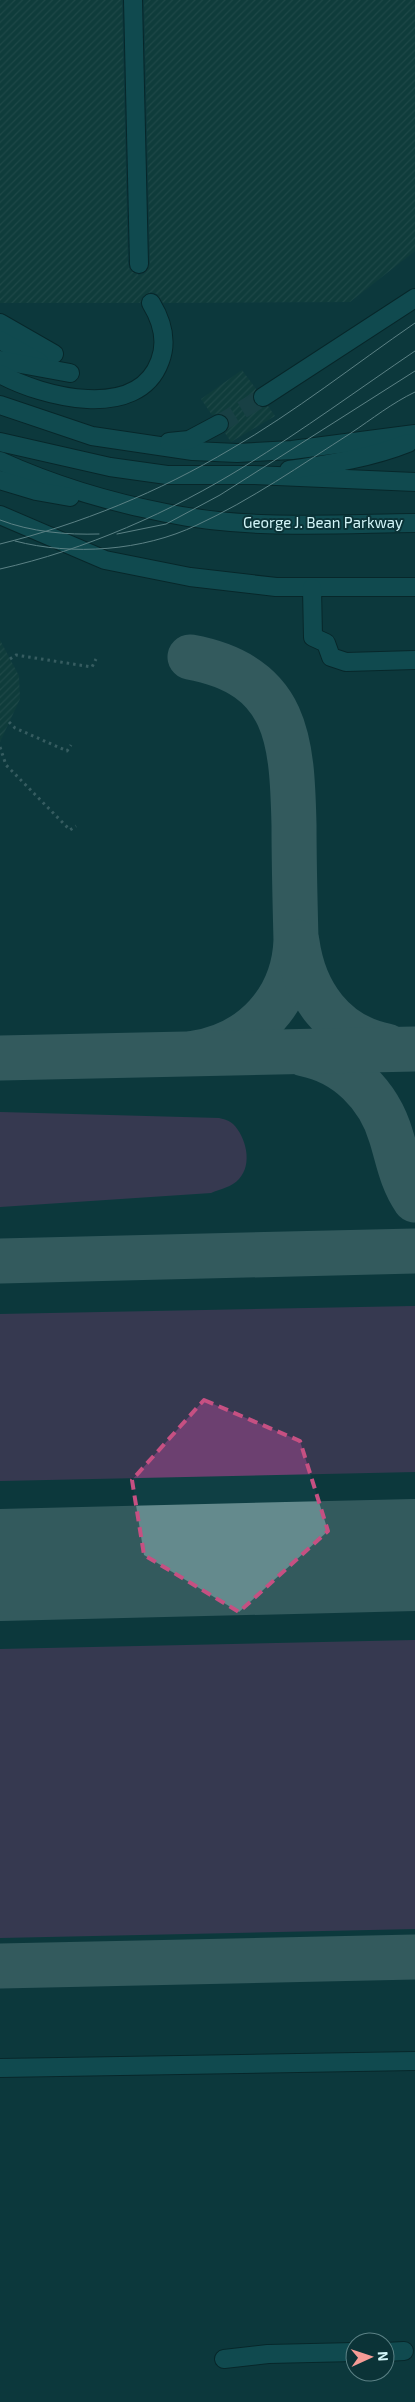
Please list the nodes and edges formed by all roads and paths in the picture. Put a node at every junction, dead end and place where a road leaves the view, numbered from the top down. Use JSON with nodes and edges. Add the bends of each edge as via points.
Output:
{"nodes":[{"id":1,"x":133,"y":0,"type":"edge"},
{"id":2,"x":139,"y":264,"type":"dead end"},
{"id":3,"x":415,"y":298,"type":"edge"},
{"id":4,"x":151,"y":303,"type":"dead end"},
{"id":5,"x":0,"y":323,"type":"edge"},
{"id":6,"x":0,"y":340,"type":"edge"},
{"id":7,"x":0,"y":360,"type":"edge"},
{"id":8,"x":52,"y":361,"type":"junction"},
{"id":9,"x":70,"y":373,"type":"dead end"},
{"id":10,"x":0,"y":374,"type":"edge"},
{"id":11,"x":263,"y":397,"type":"tunnel mouth"},
{"id":12,"x":0,"y":405,"type":"edge"},
{"id":13,"x":219,"y":424,"type":"tunnel mouth"},
{"id":14,"x":415,"y":434,"type":"edge"},
{"id":15,"x":118,"y":440,"type":"junction"},
{"id":16,"x":415,"y":440,"type":"edge"},
{"id":17,"x":0,"y":442,"type":"edge"},
{"id":18,"x":0,"y":461,"type":"edge"},
{"id":19,"x":254,"y":475,"type":"junction"},
{"id":20,"x":0,"y":480,"type":"edge"},
{"id":21,"x":415,"y":482,"type":"edge"},
{"id":22,"x":167,"y":514,"type":"junction"},
{"id":23,"x":0,"y":515,"type":"edge"},
{"id":24,"x":415,"y":523,"type":"edge"},
{"id":25,"x":415,"y":587,"type":"edge"},
{"id":26,"x":312,"y":588,"type":"junction"},
{"id":27,"x":10,"y":659,"type":"dead end"},
{"id":28,"x":96,"y":660,"type":"dead end"},
{"id":29,"x":415,"y":660,"type":"edge"},
{"id":30,"x":9,"y":722,"type":"dead end"},
{"id":31,"x":71,"y":745,"type":"dead end"},
{"id":32,"x":0,"y":747,"type":"edge"},
{"id":33,"x":76,"y":826,"type":"dead end"},
{"id":34,"x":415,"y":2061,"type":"edge"},
{"id":35,"x":0,"y":2068,"type":"edge"},
{"id":36,"x":395,"y":2351,"type":"edge"},
{"id":37,"x":404,"y":2351,"type":"dead end"},
{"id":38,"x":345,"y":2352,"type":"edge"},
{"id":39,"x":224,"y":2359,"type":"dead end"}],
"edges":[{"from":1,"to":2,"type":"street"},
{"from":3,"to":11,"type":"street"},
{"from":4,"to":10,"type":"street","via":[[161,321],[163,351],[155,373],[137,391],[113,398],[78,397],[38,390]]},
{"from":5,"to":8,"type":"street"},
{"from":6,"to":8,"type":"street"},
{"from":7,"to":8,"type":"street"},
{"from":8,"to":9,"type":"street"},
{"from":12,"to":15,"type":"street","via":[[72,430]]},
{"from":13,"to":15,"type":"street","via":[[189,440]]},
{"from":14,"to":15,"type":"street","via":[[292,450],[237,453],[193,451]]},
{"from":16,"to":19,"type":"street","via":[[328,464]]},
{"from":17,"to":19,"type":"street","via":[[119,469],[166,475]]},
{"from":18,"to":22,"type":"street","name":"George J. Bean Parkway","via":[[93,496]]},
{"from":19,"to":21,"type":"street"},
{"from":20,"to":22,"type":"street","via":[[36,491]]},
{"from":22,"to":24,"type":"street","name":"George J. Bean Parkway","via":[[232,522],[298,525]]},
{"from":23,"to":26,"type":"street","via":[[105,560],[128,566],[190,577]]},
{"from":25,"to":26,"type":"street"},
{"from":26,"to":29,"type":"street","via":[[313,637],[326,643],[331,657],[346,662]]},
{"from":27,"to":28,"type":"path","via":[[16,655],[92,668]]},
{"from":30,"to":31,"type":"path","via":[[15,728],[67,751]]},
{"from":32,"to":33,"type":"path","via":[[12,772],[70,830]]},
{"from":34,"to":35,"type":"street"},
{"from":36,"to":37,"type":"street"},
{"from":38,"to":39,"type":"street","via":[[268,2354]]}]}
